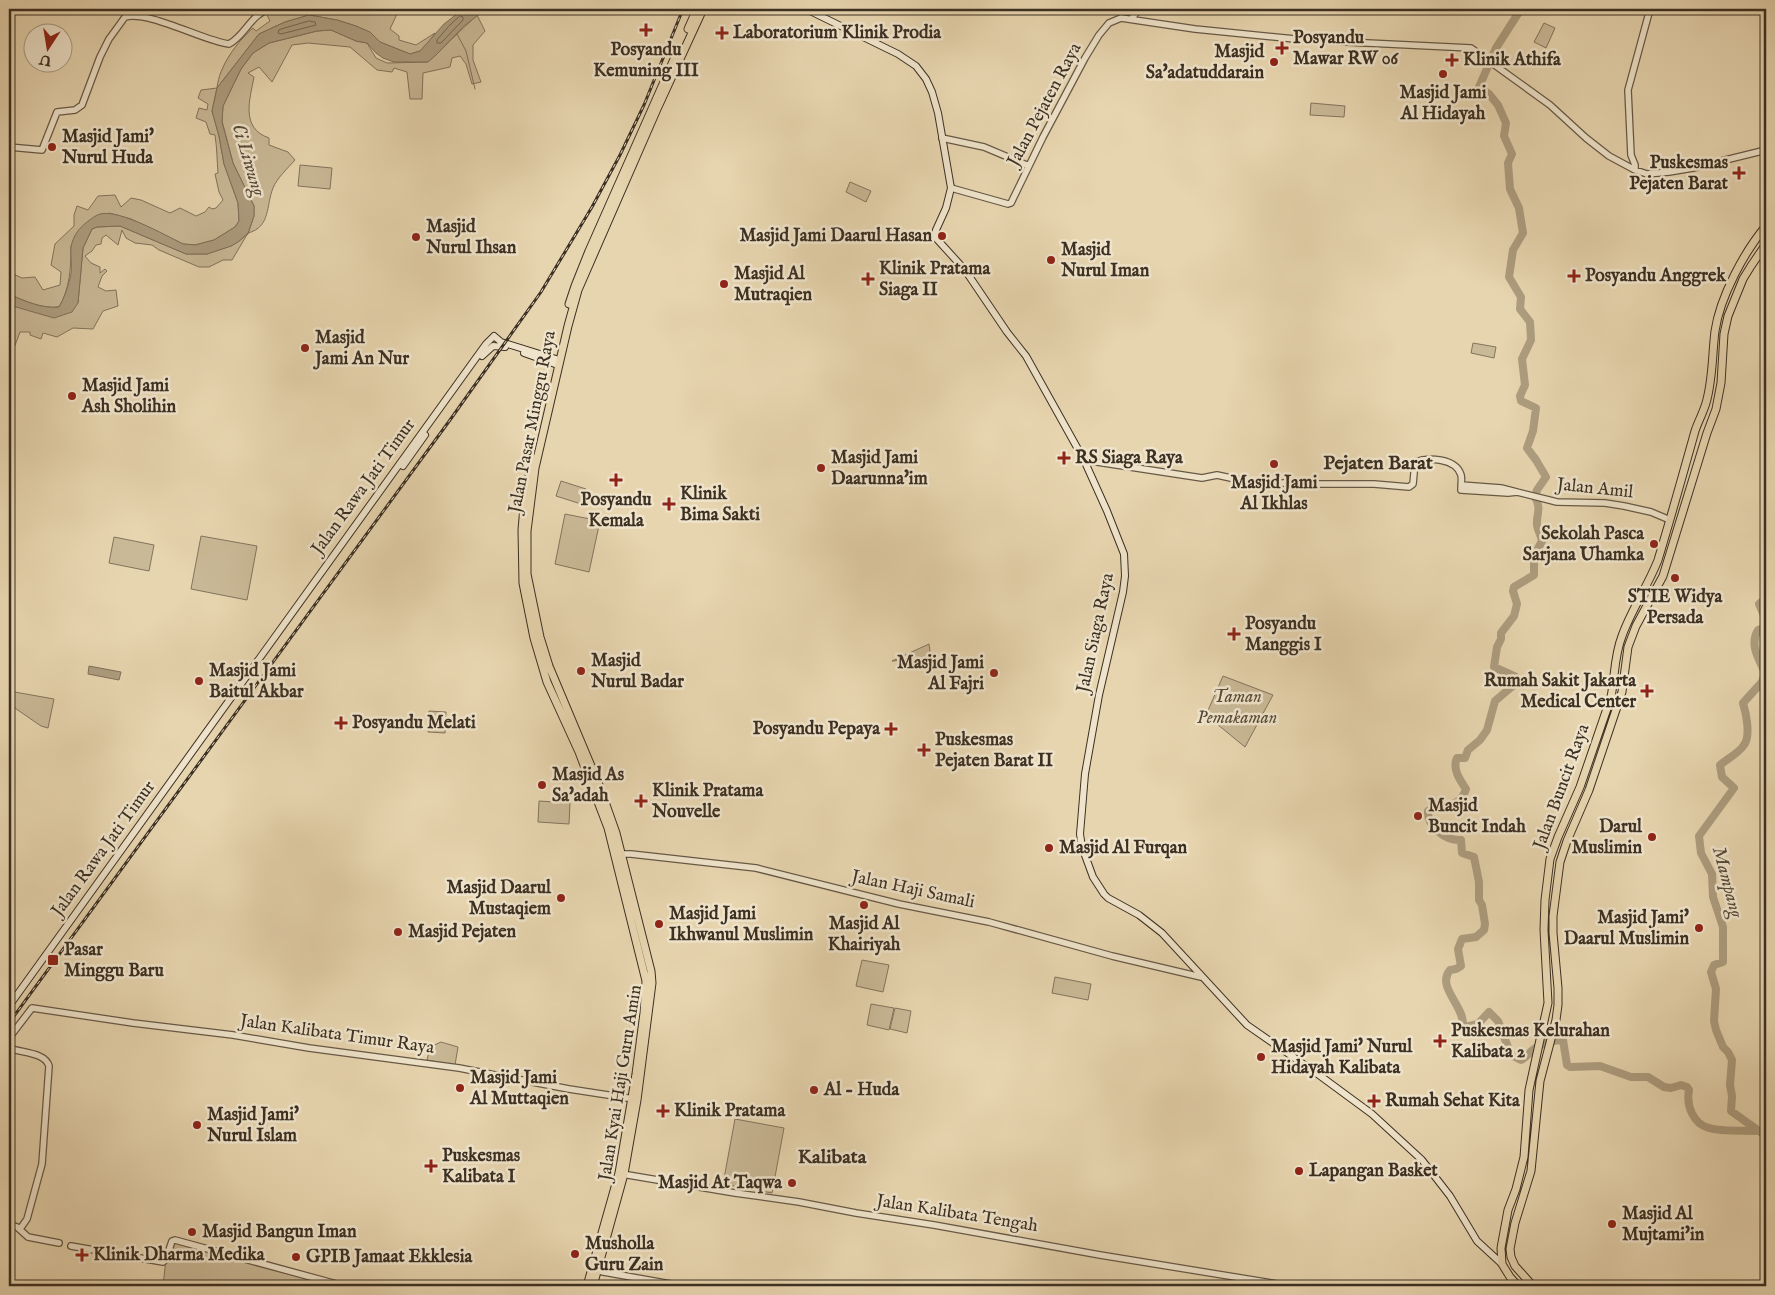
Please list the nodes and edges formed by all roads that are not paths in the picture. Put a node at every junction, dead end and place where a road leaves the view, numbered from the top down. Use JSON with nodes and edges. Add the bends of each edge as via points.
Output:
{"nodes":[{"id":1,"x":270,"y":9,"type":"edge"},
{"id":2,"x":697,"y":9,"type":"edge"},
{"id":3,"x":703,"y":9,"type":"edge"},
{"id":4,"x":806,"y":9,"type":"edge"},
{"id":5,"x":1139,"y":9,"type":"edge"},
{"id":6,"x":1650,"y":9,"type":"edge"},
{"id":7,"x":1698,"y":9,"type":"edge"},
{"id":8,"x":1713,"y":9,"type":"edge"},
{"id":9,"x":1132,"y":18,"type":"junction"},
{"id":10,"x":942,"y":138,"type":"junction"},
{"id":11,"x":9,"y":147,"type":"edge"},
{"id":12,"x":1766,"y":150,"type":"edge"},
{"id":13,"x":1631,"y":156,"type":"junction"},
{"id":14,"x":1029,"y":166,"type":"junction"},
{"id":15,"x":1626,"y":166,"type":"junction"},
{"id":16,"x":1635,"y":170,"type":"junction"},
{"id":17,"x":951,"y":188,"type":"junction"},
{"id":18,"x":1766,"y":226,"type":"edge"},
{"id":19,"x":1766,"y":244,"type":"edge"},
{"id":20,"x":486,"y":344,"type":"junction"},
{"id":21,"x":485,"y":352,"type":"junction"},
{"id":22,"x":1713,"y":356,"type":"junction"},
{"id":23,"x":1722,"y":356,"type":"junction"},
{"id":24,"x":555,"y":362,"type":"junction"},
{"id":25,"x":410,"y":453,"type":"junction"},
{"id":26,"x":1084,"y":460,"type":"junction"},
{"id":27,"x":1670,"y":520,"type":"junction"},
{"id":28,"x":620,"y":854,"type":"junction"},
{"id":29,"x":1201,"y":977,"type":"junction"},
{"id":30,"x":9,"y":1006,"type":"edge"},
{"id":31,"x":9,"y":1038,"type":"edge"},
{"id":32,"x":9,"y":1048,"type":"edge"},
{"id":33,"x":635,"y":1099,"type":"junction"},
{"id":34,"x":624,"y":1174,"type":"junction"},
{"id":35,"x":9,"y":1224,"type":"edge"},
{"id":36,"x":20,"y":1229,"type":"junction"},
{"id":37,"x":1502,"y":1240,"type":"junction"},
{"id":38,"x":60,"y":1243,"type":"dead end"},
{"id":39,"x":72,"y":1246,"type":"dead end"},
{"id":40,"x":1484,"y":1248,"type":"junction"},
{"id":41,"x":1502,"y":1264,"type":"junction"},
{"id":42,"x":599,"y":1271,"type":"junction"},
{"id":43,"x":344,"y":1286,"type":"edge"},
{"id":44,"x":588,"y":1286,"type":"edge"},
{"id":45,"x":593,"y":1286,"type":"edge"},
{"id":46,"x":682,"y":1286,"type":"edge"},
{"id":47,"x":1290,"y":1286,"type":"edge"},
{"id":48,"x":1518,"y":1286,"type":"edge"},
{"id":49,"x":1533,"y":1286,"type":"edge"}],
"edges":[{"from":1,"to":11,"type":"street","via":[[229,44],[152,19],[125,17],[100,57],[82,106],[57,112],[42,150]]},
{"from":2,"to":24,"type":"main road","name":"Jalan Pasar Minggu Raya","via":[[575,286]]},
{"from":3,"to":28,"type":"main road","name":"Jalan Pasar Minggu Raya","via":[[578,290],[543,429],[527,531],[527,574],[540,637],[602,794]]},
{"from":4,"to":10,"type":"main road","via":[[916,66],[932,92]]},
{"from":5,"to":9,"type":"street"},
{"from":6,"to":13,"type":"street","via":[[1628,90]]},
{"from":7,"to":8,"type":"street"},
{"from":9,"to":14,"type":"street","name":"Jalan Pejaten Raya","via":[[1113,20],[1099,35]]},
{"from":9,"to":15,"type":"street","name":"Jalan Pejaten Raya","via":[[1195,29],[1305,40],[1470,48],[1562,115],[1594,145]]},
{"from":10,"to":14,"type":"street","via":[[984,147]]},
{"from":10,"to":17,"type":"main road"},
{"from":12,"to":16,"type":"street","name":"Jalan Pejaten Raya","via":[[1669,172],[1647,174]]},
{"from":13,"to":15,"type":"street"},
{"from":13,"to":16,"type":"street"},
{"from":14,"to":17,"type":"street","name":"Jalan Pejaten Raya","via":[[1010,204]]},
{"from":15,"to":16,"type":"street","name":"Jalan Pejaten Raya"},
{"from":17,"to":26,"type":"main road","name":"Jalan Siaga Raya","via":[[935,237],[965,270],[1026,356]]},
{"from":18,"to":22,"type":"main road","name":"Jalan Buncit Raya","via":[[1739,265],[1723,304],[1715,330]]},
{"from":19,"to":23,"type":"main road","name":"Jalan Buncit Raya","via":[[1751,266],[1732,308],[1724,331]]},
{"from":20,"to":21,"type":"main road"},
{"from":20,"to":24,"type":"main road","via":[[494,336],[501,342]]},
{"from":20,"to":25,"type":"main road","name":"Jalan Rawa Jati Timur"},
{"from":21,"to":24,"type":"main road","via":[[493,346],[502,346]]},
{"from":21,"to":25,"type":"main road","name":"Jalan Rawa Jati Timur"},
{"from":22,"to":23,"type":"main road"},
{"from":22,"to":27,"type":"main road","name":"Jalan Buncit Raya","via":[[1706,405]]},
{"from":23,"to":49,"type":"main road","name":"Jalan Buncit Raya","via":[[1716,408],[1663,576],[1628,647],[1622,692],[1589,790],[1560,862],[1553,933],[1558,1005],[1538,1092],[1531,1171],[1510,1248],[1512,1262]]},
{"from":24,"to":28,"type":"main road","name":"Jalan Pasar Minggu Raya","via":[[525,495],[523,579],[543,670]]},
{"from":25,"to":30,"type":"main road","name":"Jalan Rawa Jati Timur"},
{"from":26,"to":27,"type":"street","name":"Jalan Amil","via":[[1202,478],[1220,475],[1270,484],[1297,482],[1409,487],[1413,484],[1415,462],[1438,460],[1459,470],[1461,490],[1517,492],[1564,503],[1605,503],[1651,512]]},
{"from":26,"to":29,"type":"main road","name":"Jalan Siaga Raya","via":[[1122,550],[1125,576],[1087,757],[1080,834],[1082,847],[1104,894],[1160,931]]},
{"from":27,"to":37,"type":"main road","name":"Jalan Buncit Raya","via":[[1650,580],[1621,637],[1610,697],[1580,787],[1550,859],[1544,930],[1548,1003],[1528,1099],[1524,1157]]},
{"from":28,"to":29,"type":"street","name":"Jalan Haji Samali","via":[[756,868],[907,906],[989,922]]},
{"from":28,"to":33,"type":"main road","name":"Jalan Kyai Haji Guru Amin","via":[[652,977],[649,1019]]},
{"from":29,"to":40,"type":"main road","name":"Jalan Siaga Raya","via":[[1247,1025],[1372,1114],[1422,1160]]},
{"from":31,"to":33,"type":"street","name":"Jalan Kalibata Timur Raya","via":[[32,1008],[451,1067]]},
{"from":32,"to":36,"type":"street","via":[[43,1058],[49,1066],[42,1164],[27,1219]]},
{"from":33,"to":34,"type":"main road","name":"Jalan Kyai Haji Guru Amin"},
{"from":34,"to":42,"type":"main road","name":"Jalan Kyai Haji Guru Amin"},
{"from":34,"to":44,"type":"main road","name":"Jalan Kyai Haji Guru Amin"},
{"from":34,"to":47,"type":"street","name":"Jalan Kalibata Tengah"},
{"from":35,"to":36,"type":"street"},
{"from":36,"to":38,"type":"street","via":[[28,1237]]},
{"from":37,"to":40,"type":"main road","via":[[1496,1249]]},
{"from":37,"to":41,"type":"main road","name":"Jalan Buncit Raya"},
{"from":39,"to":43,"type":"street","via":[[163,1262],[171,1242],[175,1240]]},
{"from":40,"to":41,"type":"main road","name":"Jalan Siaga Raya"},
{"from":41,"to":48,"type":"main road"},
{"from":42,"to":45,"type":"main road","name":"Jalan Kyai Haji Guru Amin"},
{"from":42,"to":46,"type":"street"}]}
